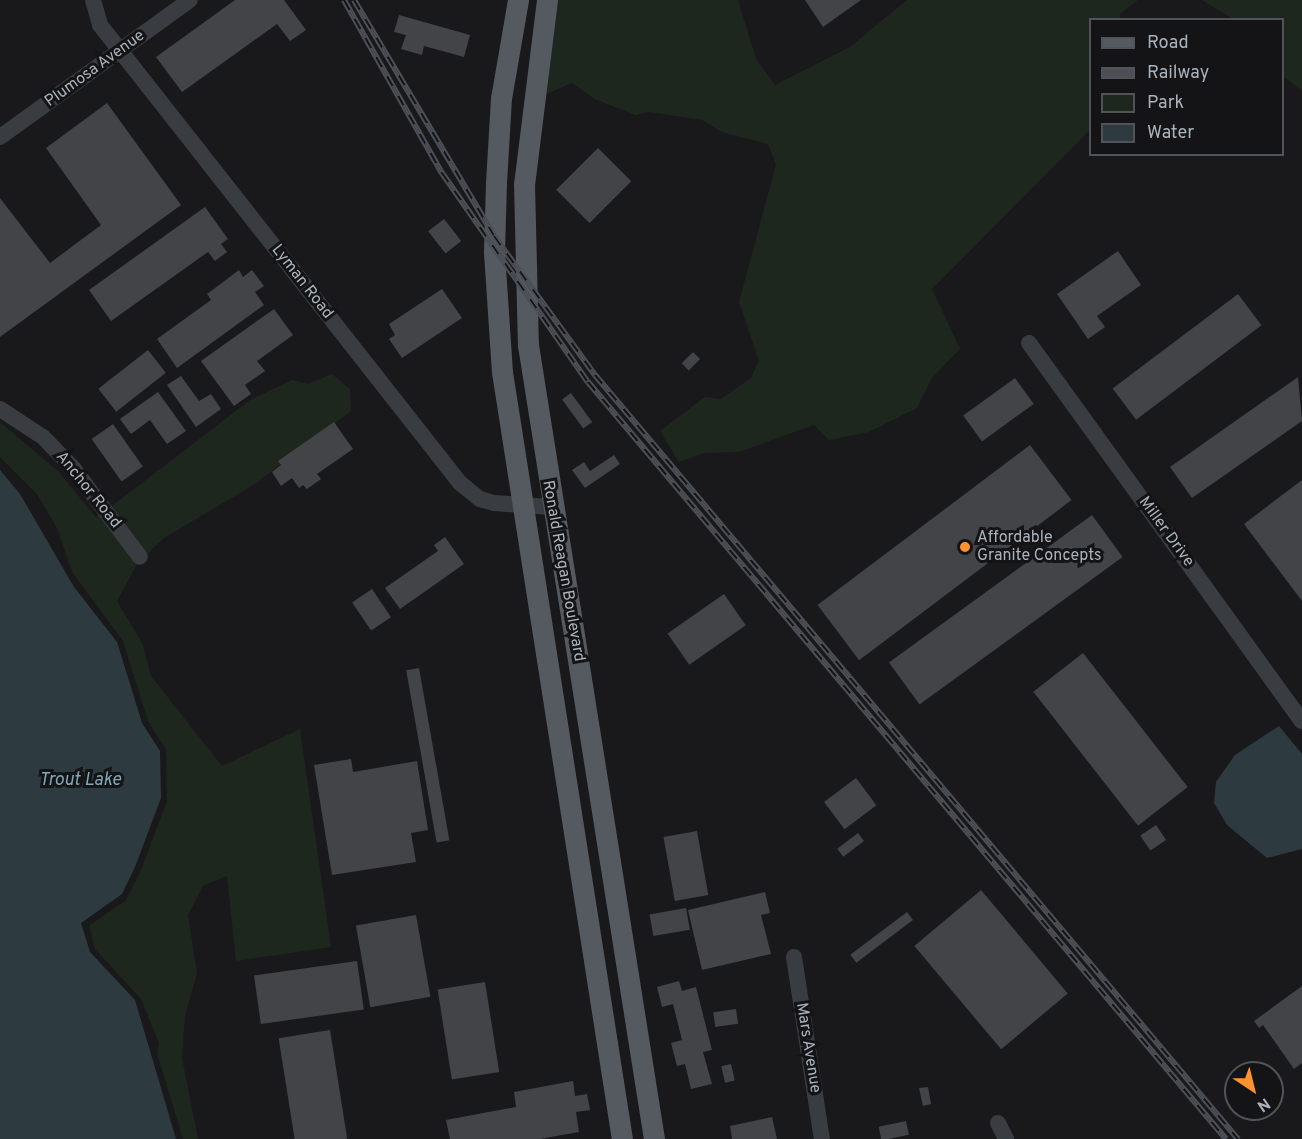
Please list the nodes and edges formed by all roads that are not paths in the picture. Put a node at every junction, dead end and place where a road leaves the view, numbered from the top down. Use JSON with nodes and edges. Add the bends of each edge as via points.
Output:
{"nodes":[{"id":1,"x":93,"y":0,"type":"edge"},
{"id":2,"x":190,"y":0,"type":"edge"},
{"id":3,"x":518,"y":0,"type":"edge"},
{"id":4,"x":547,"y":0,"type":"edge"},
{"id":5,"x":121,"y":50,"type":"junction"},
{"id":6,"x":0,"y":137,"type":"edge"},
{"id":7,"x":1029,"y":343,"type":"dead end"},
{"id":8,"x":0,"y":409,"type":"edge"},
{"id":9,"x":522,"y":505,"type":"junction"},
{"id":10,"x":550,"y":507,"type":"junction"},
{"id":11,"x":140,"y":557,"type":"dead end"},
{"id":12,"x":1302,"y":721,"type":"edge"},
{"id":13,"x":794,"y":957,"type":"dead end"},
{"id":14,"x":998,"y":1123,"type":"dead end"},
{"id":15,"x":622,"y":1139,"type":"edge"},
{"id":16,"x":654,"y":1139,"type":"edge"},
{"id":17,"x":822,"y":1139,"type":"edge"},
{"id":18,"x":1006,"y":1139,"type":"edge"}],
"edges":[{"from":1,"to":5,"type":"street","name":"Lyman Road","via":[[100,25]]},
{"from":2,"to":5,"type":"street","name":"Plumosa Avenue"},
{"from":3,"to":9,"type":"main road","name":"Ronald Reagan Boulevard","via":[[501,98],[494,252],[502,372]]},
{"from":4,"to":10,"type":"main road","name":"Ronald Reagan Boulevard","via":[[529,122],[524,279],[528,345]]},
{"from":5,"to":6,"type":"street","name":"Plumosa Avenue"},
{"from":5,"to":9,"type":"street","name":"Lyman Road","via":[[460,483],[480,499]]},
{"from":7,"to":12,"type":"street","name":"Miller Drive"},
{"from":8,"to":11,"type":"street","name":"Anchor Road","via":[[43,437],[73,468]]},
{"from":9,"to":10,"type":"street","name":"Lyman Road"},
{"from":9,"to":15,"type":"main road","name":"Ronald Reagan Boulevard"},
{"from":10,"to":16,"type":"main road","name":"Ronald Reagan Boulevard","via":[[594,753]]},
{"from":13,"to":17,"type":"street","name":"Mars Avenue"},
{"from":14,"to":18,"type":"street"}]}
